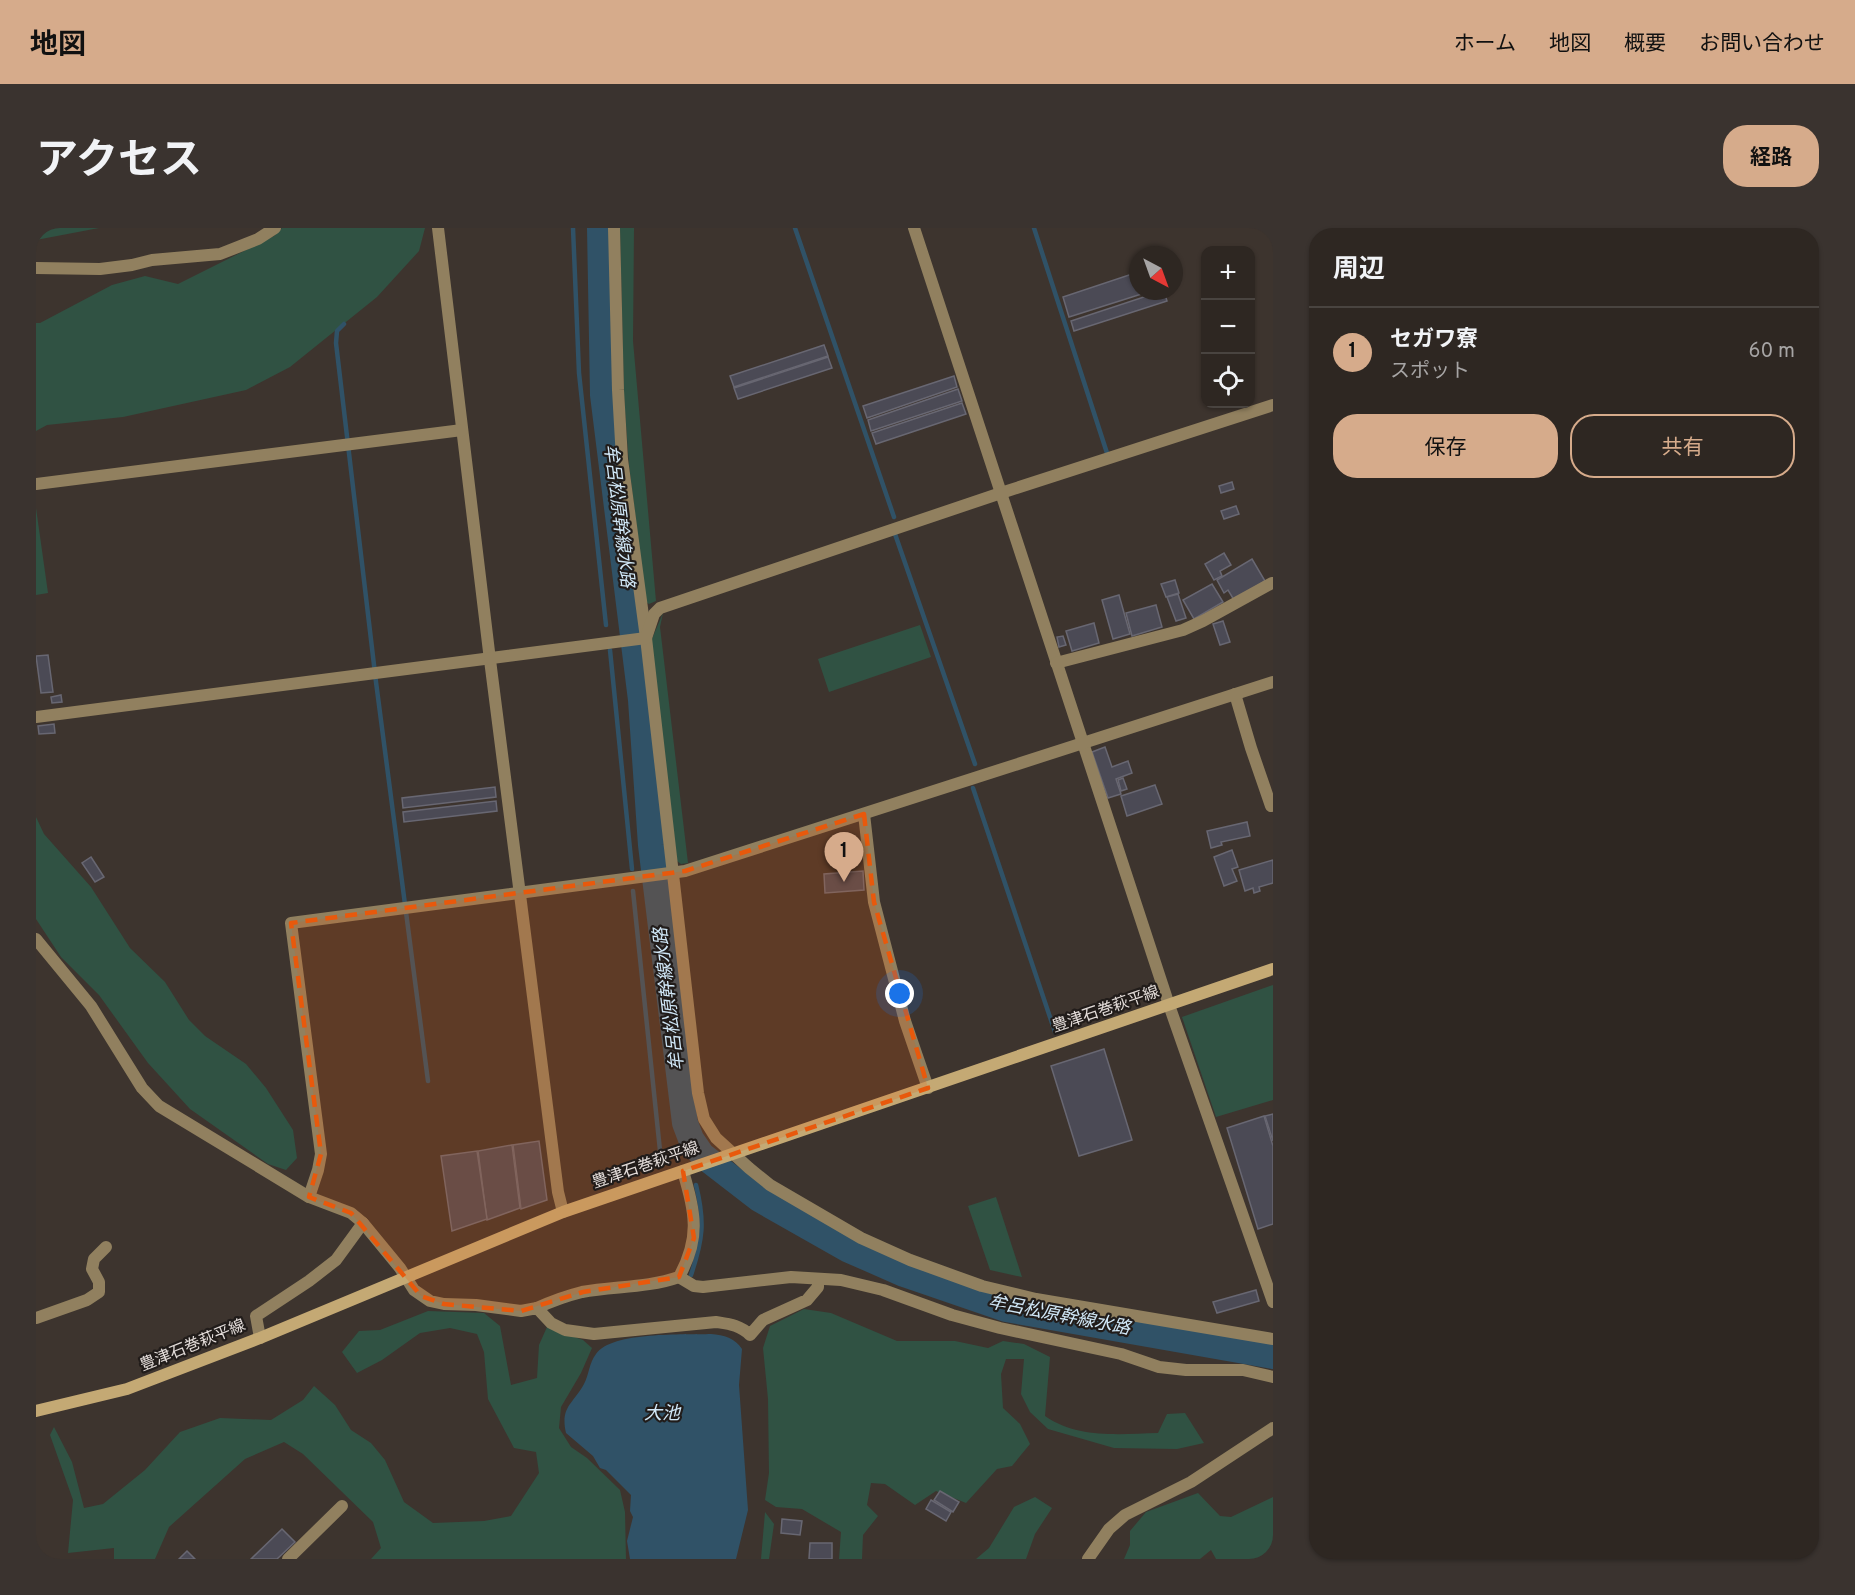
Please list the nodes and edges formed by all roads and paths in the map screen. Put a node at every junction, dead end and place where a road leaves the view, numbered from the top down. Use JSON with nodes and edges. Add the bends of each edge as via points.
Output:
{"nodes":[{"id":1,"x":275,"y":228,"type":"edge"},
{"id":2,"x":438,"y":228,"type":"edge"},
{"id":3,"x":614,"y":228,"type":"edge"},
{"id":4,"x":914,"y":228,"type":"edge"},
{"id":5,"x":36,"y":268,"type":"edge"},
{"id":6,"x":1273,"y":405,"type":"edge"},
{"id":7,"x":462,"y":430,"type":"junction"},
{"id":8,"x":36,"y":484,"type":"edge"},
{"id":9,"x":1001,"y":493,"type":"junction"},
{"id":10,"x":1272,"y":583,"type":"edge"},
{"id":11,"x":644,"y":639,"type":"junction"},
{"id":12,"x":490,"y":660,"type":"junction"},
{"id":13,"x":1056,"y":663,"type":"junction"},
{"id":14,"x":1273,"y":682,"type":"edge"},
{"id":15,"x":1235,"y":694,"type":"junction"},
{"id":16,"x":36,"y":717,"type":"edge"},
{"id":17,"x":1082,"y":743,"type":"junction"},
{"id":18,"x":1271,"y":806,"type":"dead end"},
{"id":19,"x":864,"y":814,"type":"junction"},
{"id":20,"x":672,"y":873,"type":"junction"},
{"id":21,"x":520,"y":894,"type":"junction"},
{"id":22,"x":36,"y":939,"type":"edge"},
{"id":23,"x":1273,"y":969,"type":"edge"},
{"id":24,"x":1169,"y":1005,"type":"junction"},
{"id":25,"x":928,"y":1088,"type":"junction"},
{"id":26,"x":728,"y":1156,"type":"junction"},
{"id":27,"x":685,"y":1170,"type":"junction"},
{"id":28,"x":309,"y":1197,"type":"junction"},
{"id":29,"x":563,"y":1212,"type":"junction"},
{"id":30,"x":363,"y":1223,"type":"junction"},
{"id":31,"x":106,"y":1247,"type":"dead end"},
{"id":32,"x":405,"y":1277,"type":"junction"},
{"id":33,"x":679,"y":1277,"type":"junction"},
{"id":34,"x":818,"y":1279,"type":"junction"},
{"id":35,"x":1273,"y":1302,"type":"edge"},
{"id":36,"x":537,"y":1308,"type":"junction"},
{"id":37,"x":36,"y":1318,"type":"edge"},
{"id":38,"x":260,"y":1338,"type":"junction"},
{"id":39,"x":1273,"y":1340,"type":"edge"},
{"id":40,"x":1273,"y":1377,"type":"edge"},
{"id":41,"x":36,"y":1411,"type":"edge"},
{"id":42,"x":1273,"y":1428,"type":"edge"},
{"id":43,"x":342,"y":1506,"type":"dead end"},
{"id":44,"x":288,"y":1559,"type":"edge"},
{"id":45,"x":1088,"y":1559,"type":"edge"}],
"edges":[{"from":1,"to":5,"type":"street","via":[[220,254],[100,269]]},
{"from":2,"to":7,"type":"street"},
{"from":3,"to":11,"type":"street","via":[[622,459]]},
{"from":4,"to":9,"type":"street"},
{"from":6,"to":9,"type":"street"},
{"from":7,"to":8,"type":"street"},
{"from":7,"to":12,"type":"street"},
{"from":9,"to":11,"type":"street","via":[[660,608]]},
{"from":9,"to":13,"type":"street"},
{"from":10,"to":13,"type":"street","via":[[1183,630]]},
{"from":11,"to":12,"type":"street"},
{"from":11,"to":20,"type":"street"},
{"from":12,"to":16,"type":"street"},
{"from":12,"to":21,"type":"street"},
{"from":13,"to":17,"type":"street"},
{"from":14,"to":15,"type":"street"},
{"from":15,"to":17,"type":"street"},
{"from":15,"to":18,"type":"street"},
{"from":17,"to":19,"type":"street"},
{"from":17,"to":24,"type":"street"},
{"from":19,"to":20,"type":"street"},
{"from":19,"to":25,"type":"street","via":[[874,902],[905,1022]]},
{"from":20,"to":21,"type":"street"},
{"from":20,"to":26,"type":"street","via":[[698,1093],[704,1119]]},
{"from":21,"to":28,"type":"street","via":[[291,923],[321,1154]]},
{"from":21,"to":29,"type":"street"},
{"from":22,"to":28,"type":"street","via":[[90,1006],[142,1088],[159,1106]]},
{"from":23,"to":24,"type":"main road","name":"豊津石巻萩平線"},
{"from":24,"to":25,"type":"main road","name":"豊津石巻萩平線"},
{"from":24,"to":35,"type":"street"},
{"from":25,"to":26,"type":"main road","name":"豊津石巻萩平線"},
{"from":26,"to":27,"type":"main road","name":"豊津石巻萩平線"},
{"from":26,"to":39,"type":"street","via":[[861,1238],[982,1286]]},
{"from":27,"to":29,"type":"main road","name":"豊津石巻萩平線"},
{"from":27,"to":33,"type":"street","via":[[694,1239]]},
{"from":28,"to":30,"type":"street"},
{"from":29,"to":32,"type":"main road","name":"豊津石巻萩平線"},
{"from":30,"to":32,"type":"street"},
{"from":30,"to":38,"type":"street","via":[[336,1260],[256,1316]]},
{"from":31,"to":37,"type":"street","via":[[94,1259],[92,1269],[99,1292]]},
{"from":32,"to":36,"type":"street","via":[[421,1296],[444,1305],[521,1311]]},
{"from":32,"to":38,"type":"main road","name":"豊津石巻萩平線"},
{"from":33,"to":34,"type":"street","via":[[703,1287],[791,1277]]},
{"from":33,"to":36,"type":"street","via":[[662,1283],[583,1292]]},
{"from":34,"to":36,"type":"street","via":[[818,1287],[807,1300],[763,1320],[750,1335],[744,1329],[716,1322],[594,1334],[565,1330],[551,1323]]},
{"from":34,"to":40,"type":"street","via":[[883,1290],[952,1315],[1121,1354],[1159,1367],[1243,1370]]},
{"from":38,"to":41,"type":"main road","name":"豊津石巻萩平線","via":[[128,1389]]},
{"from":42,"to":45,"type":"street","via":[[1191,1482],[1125,1515],[1109,1529]]},
{"from":43,"to":44,"type":"street"}]}
